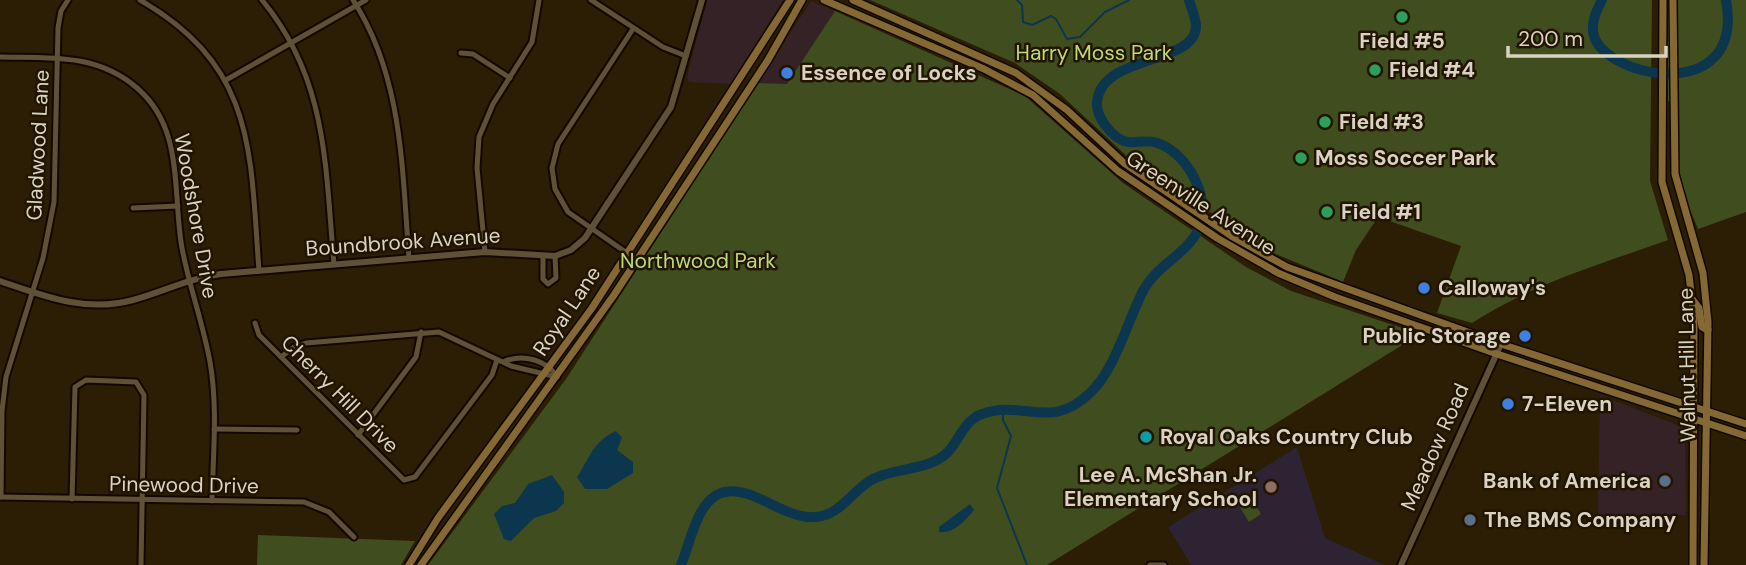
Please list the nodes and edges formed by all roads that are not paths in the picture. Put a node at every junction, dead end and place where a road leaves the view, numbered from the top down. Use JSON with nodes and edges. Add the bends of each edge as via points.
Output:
{"nodes":[{"id":1,"x":68,"y":0,"type":"edge"},
{"id":2,"x":139,"y":0,"type":"edge"},
{"id":3,"x":262,"y":0,"type":"edge"},
{"id":4,"x":366,"y":0,"type":"edge"},
{"id":5,"x":539,"y":0,"type":"edge"},
{"id":6,"x":591,"y":0,"type":"edge"},
{"id":7,"x":702,"y":0,"type":"edge"},
{"id":8,"x":790,"y":0,"type":"edge"},
{"id":9,"x":803,"y":0,"type":"edge"},
{"id":10,"x":824,"y":0,"type":"edge"},
{"id":11,"x":853,"y":0,"type":"edge"},
{"id":12,"x":1663,"y":0,"type":"edge"},
{"id":13,"x":1673,"y":0,"type":"edge"},
{"id":14,"x":355,"y":3,"type":"edge"},
{"id":15,"x":913,"y":25,"type":"junction"},
{"id":16,"x":633,"y":29,"type":"junction"},
{"id":17,"x":908,"y":36,"type":"junction"},
{"id":18,"x":292,"y":43,"type":"junction"},
{"id":19,"x":461,"y":53,"type":"dead end"},
{"id":20,"x":686,"y":56,"type":"junction"},
{"id":21,"x":0,"y":57,"type":"edge"},
{"id":22,"x":57,"y":57,"type":"junction"},
{"id":23,"x":510,"y":78,"type":"junction"},
{"id":24,"x":226,"y":80,"type":"junction"},
{"id":25,"x":178,"y":206,"type":"junction"},
{"id":26,"x":133,"y":208,"type":"dead end"},
{"id":27,"x":591,"y":229,"type":"junction"},
{"id":28,"x":485,"y":252,"type":"junction"},
{"id":29,"x":628,"y":254,"type":"junction"},
{"id":30,"x":542,"y":256,"type":"junction"},
{"id":31,"x":555,"y":256,"type":"junction"},
{"id":32,"x":1699,"y":257,"type":"junction"},
{"id":33,"x":409,"y":258,"type":"junction"},
{"id":34,"x":637,"y":260,"type":"junction"},
{"id":35,"x":1685,"y":262,"type":"junction"},
{"id":36,"x":334,"y":264,"type":"junction"},
{"id":37,"x":1287,"y":267,"type":"junction"},
{"id":38,"x":259,"y":271,"type":"junction"},
{"id":39,"x":1285,"y":276,"type":"junction"},
{"id":40,"x":189,"y":279,"type":"junction"},
{"id":41,"x":0,"y":281,"type":"edge"},
{"id":42,"x":1339,"y":286,"type":"junction"},
{"id":43,"x":32,"y":292,"type":"junction"},
{"id":44,"x":1335,"y":297,"type":"junction"},
{"id":45,"x":1692,"y":299,"type":"junction"},
{"id":46,"x":1389,"y":305,"type":"junction"},
{"id":47,"x":1385,"y":315,"type":"junction"},
{"id":48,"x":255,"y":323,"type":"dead end"},
{"id":49,"x":1708,"y":330,"type":"junction"},
{"id":50,"x":421,"y":332,"type":"junction"},
{"id":51,"x":1501,"y":344,"type":"junction"},
{"id":52,"x":1497,"y":354,"type":"junction"},
{"id":53,"x":281,"y":357,"type":"junction"},
{"id":54,"x":497,"y":360,"type":"junction"},
{"id":55,"x":505,"y":361,"type":"junction"},
{"id":56,"x":551,"y":366,"type":"junction"},
{"id":57,"x":1576,"y":366,"type":"junction"},
{"id":58,"x":545,"y":375,"type":"junction"},
{"id":59,"x":3,"y":377,"type":"edge"},
{"id":60,"x":558,"y":377,"type":"junction"},
{"id":61,"x":1572,"y":378,"type":"junction"},
{"id":62,"x":1695,"y":407,"type":"junction"},
{"id":63,"x":1706,"y":411,"type":"junction"},
{"id":64,"x":1694,"y":419,"type":"junction"},
{"id":65,"x":1706,"y":424,"type":"junction"},
{"id":66,"x":1746,"y":424,"type":"edge"},
{"id":67,"x":214,"y":429,"type":"junction"},
{"id":68,"x":297,"y":430,"type":"dead end"},
{"id":69,"x":358,"y":435,"type":"junction"},
{"id":70,"x":1746,"y":436,"type":"edge"},
{"id":71,"x":0,"y":498,"type":"edge"},
{"id":72,"x":72,"y":499,"type":"junction"},
{"id":73,"x":142,"y":500,"type":"junction"},
{"id":74,"x":212,"y":501,"type":"junction"},
{"id":75,"x":354,"y":537,"type":"dead end"},
{"id":76,"x":1694,"y":537,"type":"junction"},
{"id":77,"x":1704,"y":537,"type":"junction"},
{"id":78,"x":1162,"y":564,"type":"edge"},
{"id":79,"x":141,"y":565,"type":"edge"},
{"id":80,"x":409,"y":565,"type":"edge"},
{"id":81,"x":421,"y":565,"type":"edge"},
{"id":82,"x":1150,"y":565,"type":"edge"},
{"id":83,"x":1401,"y":565,"type":"edge"},
{"id":84,"x":1693,"y":565,"type":"edge"},
{"id":85,"x":1704,"y":565,"type":"edge"}],
"edges":[{"from":1,"to":22,"type":"street","name":"Gladwood Lane","via":[[59,19]]},
{"from":2,"to":24,"type":"street","via":[[184,29]]},
{"from":3,"to":18,"type":"street"},
{"from":4,"to":14,"type":"street"},
{"from":5,"to":23,"type":"street","via":[[532,42]]},
{"from":6,"to":16,"type":"street"},
{"from":7,"to":20,"type":"street"},
{"from":8,"to":29,"type":"main road","name":"Royal Lane"},
{"from":9,"to":34,"type":"main road","name":"Royal Lane"},
{"from":10,"to":17,"type":"main road","name":"Greenville Avenue"},
{"from":11,"to":15,"type":"main road","name":"Greenville Avenue"},
{"from":12,"to":35,"type":"main road","name":"Walnut Hill Lane","via":[[1664,196]]},
{"from":13,"to":32,"type":"main road","name":"Walnut Hill Lane","via":[[1677,186]]},
{"from":14,"to":18,"type":"street"},
{"from":14,"to":33,"type":"street","via":[[383,63],[395,108]]},
{"from":15,"to":17,"type":"main road"},
{"from":15,"to":37,"type":"main road","name":"Greenville Avenue","via":[[1001,64],[1047,93],[1125,163]]},
{"from":16,"to":20,"type":"street"},
{"from":16,"to":27,"type":"street","via":[[553,157],[552,179],[560,201]]},
{"from":17,"to":39,"type":"main road","name":"Greenville Avenue","via":[[1000,76],[1041,101],[1104,160],[1217,238]]},
{"from":18,"to":24,"type":"street"},
{"from":18,"to":36,"type":"street","via":[[312,87],[322,128]]},
{"from":19,"to":23,"type":"street","via":[[473,54]]},
{"from":20,"to":27,"type":"street","via":[[671,107]]},
{"from":21,"to":22,"type":"street","name":"Woodshore Drive"},
{"from":22,"to":25,"type":"street","name":"Woodshore Drive","via":[[108,69],[143,93],[168,134]]},
{"from":22,"to":43,"type":"street","name":"Gladwood Lane","via":[[54,202]]},
{"from":23,"to":28,"type":"street","via":[[487,115],[478,149]]},
{"from":24,"to":38,"type":"street","via":[[250,153]]},
{"from":25,"to":26,"type":"street"},
{"from":25,"to":40,"type":"street","name":"Woodshore Drive"},
{"from":27,"to":29,"type":"street"},
{"from":27,"to":31,"type":"street","via":[[579,245]]},
{"from":28,"to":30,"type":"street","name":"Boundbrook Avenue"},
{"from":28,"to":33,"type":"street","name":"Boundbrook Avenue"},
{"from":29,"to":34,"type":"street"},
{"from":29,"to":56,"type":"main road","name":"Royal Lane"},
{"from":30,"to":31,"type":"street","name":"Boundbrook Avenue"},
{"from":30,"to":31,"type":"street","via":[[542,279],[548,284],[556,278]]},
{"from":32,"to":35,"type":"main road"},
{"from":32,"to":49,"type":"main road","name":"Walnut Hill Lane"},
{"from":33,"to":36,"type":"street","name":"Boundbrook Avenue"},
{"from":34,"to":60,"type":"main road","name":"Royal Lane"},
{"from":35,"to":45,"type":"main road","name":"Walnut Hill Lane"},
{"from":36,"to":38,"type":"street","name":"Boundbrook Avenue"},
{"from":37,"to":39,"type":"main road"},
{"from":37,"to":42,"type":"main road","name":"Greenville Avenue"},
{"from":38,"to":40,"type":"street","name":"Boundbrook Avenue"},
{"from":39,"to":44,"type":"main road","name":"Greenville Avenue"},
{"from":40,"to":43,"type":"street","name":"Boundbrook Avenue","via":[[108,304],[78,304]]},
{"from":40,"to":67,"type":"street","name":"Woodshore Drive","via":[[210,362]]},
{"from":41,"to":43,"type":"street","name":"Boundbrook Avenue"},
{"from":42,"to":44,"type":"main road"},
{"from":42,"to":46,"type":"main road","name":"Greenville Avenue"},
{"from":43,"to":59,"type":"street","name":"Gladwood Lane"},
{"from":44,"to":47,"type":"main road","name":"Greenville Avenue"},
{"from":45,"to":49,"type":"main road","via":[[1699,308],[1702,327]]},
{"from":45,"to":62,"type":"main road","name":"Walnut Hill Lane"},
{"from":46,"to":47,"type":"main road"},
{"from":46,"to":51,"type":"main road","name":"Greenville Avenue"},
{"from":47,"to":52,"type":"main road","name":"Greenville Avenue"},
{"from":48,"to":53,"type":"street","name":"Cherry Hill Drive","via":[[259,335]]},
{"from":49,"to":63,"type":"main road","name":"Walnut Hill Lane"},
{"from":50,"to":53,"type":"street","via":[[306,343]]},
{"from":50,"to":54,"type":"street","via":[[446,333]]},
{"from":50,"to":69,"type":"street","via":[[416,358]]},
{"from":51,"to":52,"type":"street","name":"Meadow Road"},
{"from":51,"to":57,"type":"main road","name":"Greenville Avenue"},
{"from":52,"to":61,"type":"main road","name":"Greenville Avenue"},
{"from":52,"to":83,"type":"street","name":"Meadow Road"},
{"from":53,"to":69,"type":"street","name":"Cherry Hill Drive"},
{"from":54,"to":55,"type":"street"},
{"from":54,"to":69,"type":"street","name":"Cherry Hill Drive","via":[[492,375],[410,480],[400,477]]},
{"from":55,"to":56,"type":"street","via":[[527,359]]},
{"from":55,"to":58,"type":"street"},
{"from":56,"to":58,"type":"main road","name":"Royal Lane"},
{"from":56,"to":60,"type":"street"},
{"from":57,"to":61,"type":"main road"},
{"from":57,"to":62,"type":"main road","name":"Greenville Avenue"},
{"from":58,"to":60,"type":"street"},
{"from":58,"to":80,"type":"main road","name":"Royal Lane","via":[[438,518]]},
{"from":59,"to":71,"type":"street","name":"Gladwood Lane"},
{"from":60,"to":81,"type":"main road","name":"Royal Lane"},
{"from":61,"to":64,"type":"main road","name":"Greenville Avenue"},
{"from":62,"to":63,"type":"main road","name":"Greenville Avenue"},
{"from":62,"to":64,"type":"main road","name":"Walnut Hill Lane"},
{"from":63,"to":65,"type":"main road","name":"Walnut Hill Lane"},
{"from":63,"to":66,"type":"main road","name":"Greenville Avenue"},
{"from":64,"to":65,"type":"main road","name":"Greenville Avenue"},
{"from":64,"to":76,"type":"main road","name":"Walnut Hill Lane"},
{"from":65,"to":70,"type":"main road","name":"Greenville Avenue"},
{"from":65,"to":77,"type":"main road","name":"Walnut Hill Lane"},
{"from":67,"to":68,"type":"street"},
{"from":67,"to":74,"type":"street","name":"Woodshore Drive"},
{"from":71,"to":72,"type":"street","name":"Pinewood Drive"},
{"from":72,"to":73,"type":"street","name":"Pinewood Drive"},
{"from":72,"to":73,"type":"street","via":[[75,387],[86,380],[109,380],[136,382],[144,395]]},
{"from":73,"to":74,"type":"street","name":"Pinewood Drive"},
{"from":73,"to":79,"type":"street"},
{"from":74,"to":75,"type":"street","name":"Pinewood Drive","via":[[314,504]]},
{"from":76,"to":77,"type":"main road"},
{"from":76,"to":84,"type":"main road","name":"Walnut Hill Lane"},
{"from":77,"to":85,"type":"main road","name":"Walnut Hill Lane"},
{"from":78,"to":82,"type":"street"}]}
